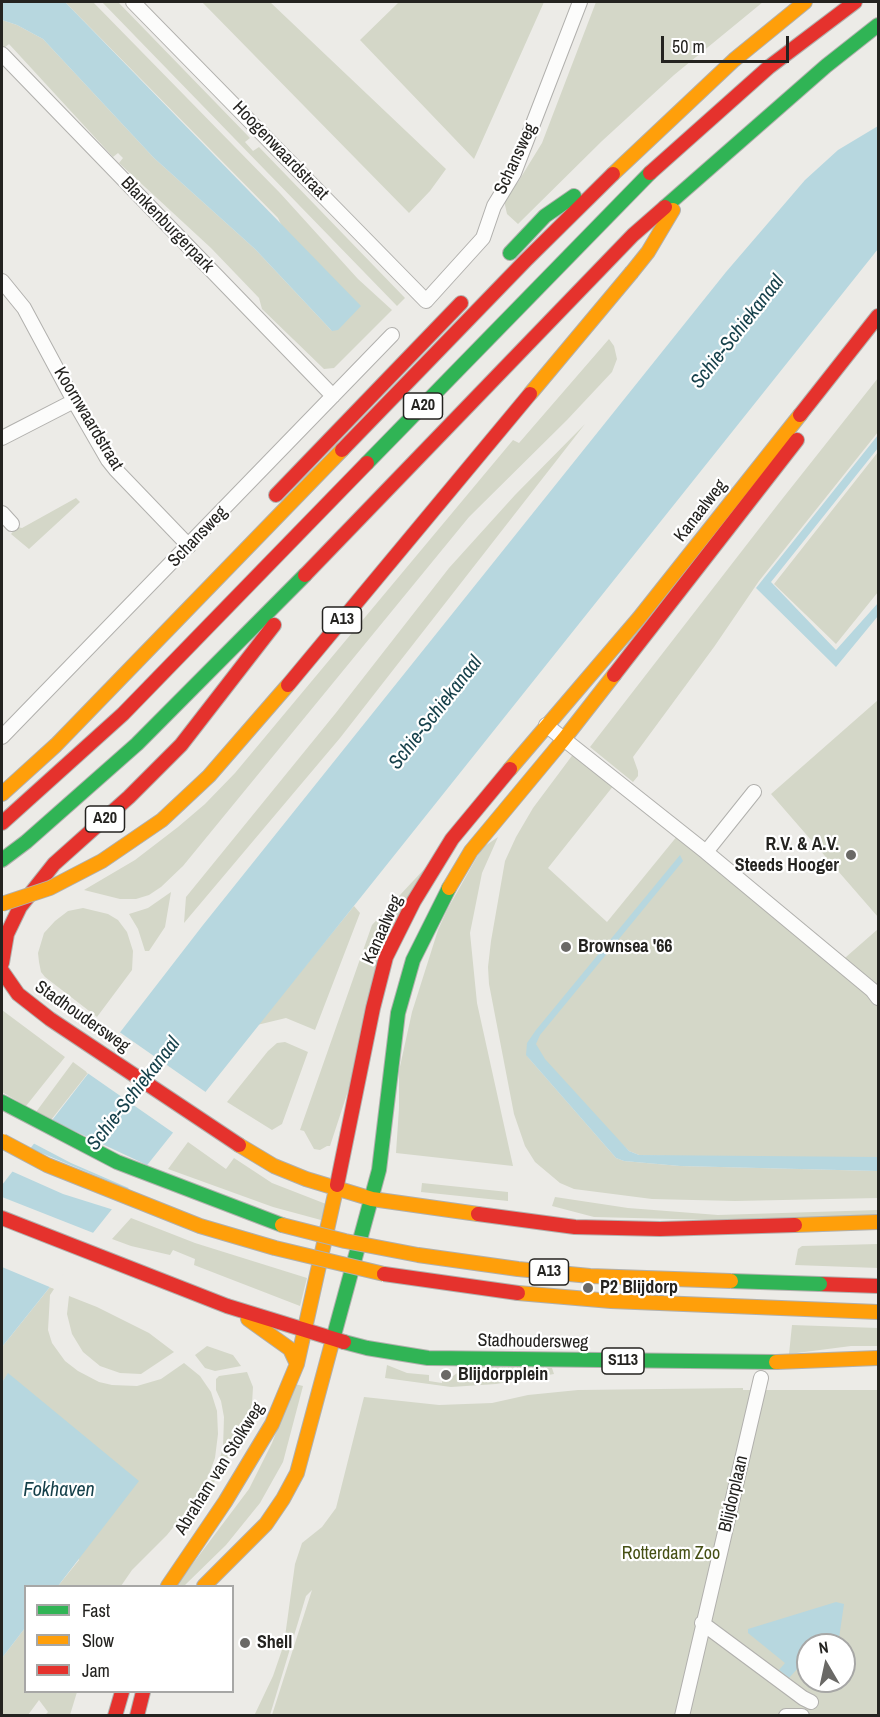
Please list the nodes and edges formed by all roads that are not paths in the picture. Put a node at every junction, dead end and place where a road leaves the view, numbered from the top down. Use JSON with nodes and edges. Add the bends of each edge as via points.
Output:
{"nodes":[{"id":1,"x":133,"y":2,"type":"edge"},
{"id":2,"x":580,"y":2,"type":"edge"},
{"id":3,"x":805,"y":2,"type":"edge"},
{"id":4,"x":855,"y":2,"type":"edge"},
{"id":5,"x":879,"y":25,"type":"edge"},
{"id":6,"x":2,"y":54,"type":"edge"},
{"id":7,"x":633,"y":154,"type":"junction"},
{"id":8,"x":684,"y":192,"type":"junction"},
{"id":9,"x":498,"y":265,"type":"dead end"},
{"id":10,"x":2,"y":281,"type":"edge"},
{"id":11,"x":473,"y":291,"type":"dead end"},
{"id":12,"x":426,"y":301,"type":"joint"},
{"id":13,"x":879,"y":316,"type":"edge"},
{"id":14,"x":392,"y":335,"type":"dead end"},
{"id":15,"x":879,"y":336,"type":"edge"},
{"id":16,"x":333,"y":396,"type":"junction"},
{"id":17,"x":74,"y":401,"type":"junction"},
{"id":18,"x":2,"y":438,"type":"edge"},
{"id":19,"x":268,"y":503,"type":"dead end"},
{"id":20,"x":2,"y":513,"type":"edge"},
{"id":21,"x":12,"y":524,"type":"dead end"},
{"id":22,"x":189,"y":546,"type":"junction"},
{"id":23,"x":334,"y":546,"type":"junction"},
{"id":24,"x":546,"y":725,"type":"junction"},
{"id":25,"x":2,"y":737,"type":"edge"},
{"id":26,"x":564,"y":739,"type":"junction"},
{"id":27,"x":36,"y":744,"type":"dead end"},
{"id":28,"x":16,"y":763,"type":"dead end"},
{"id":29,"x":754,"y":792,"type":"dead end"},
{"id":30,"x":2,"y":794,"type":"edge"},
{"id":31,"x":2,"y":823,"type":"edge"},
{"id":32,"x":706,"y":852,"type":"junction"},
{"id":33,"x":2,"y":860,"type":"edge"},
{"id":34,"x":2,"y":904,"type":"edge"},
{"id":35,"x":2,"y":963,"type":"edge"},
{"id":36,"x":2,"y":971,"type":"edge"},
{"id":37,"x":879,"y":998,"type":"edge"},
{"id":38,"x":2,"y":1102,"type":"edge"},
{"id":39,"x":2,"y":1142,"type":"edge"},
{"id":40,"x":336,"y":1188,"type":"junction"},
{"id":41,"x":372,"y":1199,"type":"junction"},
{"id":42,"x":2,"y":1218,"type":"edge"},
{"id":43,"x":876,"y":1223,"type":"edge"},
{"id":44,"x":879,"y":1286,"type":"edge"},
{"id":45,"x":227,"y":1306,"type":"junction"},
{"id":46,"x":879,"y":1312,"type":"edge"},
{"id":47,"x":304,"y":1331,"type":"junction"},
{"id":48,"x":333,"y":1340,"type":"junction"},
{"id":49,"x":879,"y":1358,"type":"edge"},
{"id":50,"x":297,"y":1364,"type":"junction"},
{"id":51,"x":761,"y":1378,"type":"dead end"},
{"id":52,"x":169,"y":1585,"type":"edge"},
{"id":53,"x":206,"y":1585,"type":"edge"},
{"id":54,"x":702,"y":1623,"type":"junction"},
{"id":55,"x":122,"y":1693,"type":"edge"},
{"id":56,"x":143,"y":1693,"type":"edge"},
{"id":57,"x":811,"y":1702,"type":"dead end"},
{"id":58,"x":115,"y":1716,"type":"edge"},
{"id":59,"x":136,"y":1716,"type":"edge"},
{"id":60,"x":682,"y":1716,"type":"edge"},
{"id":61,"x":786,"y":1716,"type":"edge"},
{"id":62,"x":802,"y":1716,"type":"edge"}],
"edges":[{"from":1,"to":12,"type":"street","name":"Hoogenwaardstraat"},
{"from":2,"to":12,"type":"street","name":"Schansweg","via":[[514,172],[494,206],[483,238]]},
{"from":3,"to":7,"type":"main road","number":"A20","via":[[734,60]]},
{"from":4,"to":31,"type":"main road","number":"A20","via":[[769,67],[646,176],[123,714]]},
{"from":5,"to":8,"type":"main road","number":"A20","via":[[764,119]]},
{"from":6,"to":16,"type":"street","name":"Blankenburgerpark"},
{"from":7,"to":9,"type":"main road","number":"A20","via":[[545,216]]},
{"from":7,"to":30,"type":"main road","number":"A20","via":[[56,745]]},
{"from":8,"to":23,"type":"main road","number":"A20","via":[[633,236]]},
{"from":8,"to":34,"type":"main road","number":"A13","bridge":true,"via":[[632,272],[209,776],[162,820],[102,861],[50,888]]},
{"from":10,"to":17,"type":"street","name":"Koornwaardstraat","via":[[24,308]]},
{"from":11,"to":19,"type":"main road","number":"A20"},
{"from":13,"to":24,"type":"main road","name":"Kanaalweg","via":[[639,618]]},
{"from":14,"to":16,"type":"street","name":"Schansweg"},
{"from":15,"to":26,"type":"main road","name":"Kanaalweg"},
{"from":16,"to":22,"type":"street","name":"Schansweg"},
{"from":17,"to":18,"type":"street"},
{"from":17,"to":22,"type":"street","name":"Koornwaardstraat","via":[[116,470]]},
{"from":20,"to":21,"type":"street"},
{"from":22,"to":25,"type":"street","name":"Schansweg"},
{"from":23,"to":33,"type":"main road","number":"A20","via":[[136,744]]},
{"from":23,"to":35,"type":"main road","number":"A20","via":[[181,745],[54,864],[20,907],[7,934]]},
{"from":24,"to":26,"type":"street"},
{"from":24,"to":40,"type":"main road","name":"Kanaalweg","via":[[452,839],[386,957]]},
{"from":26,"to":32,"type":"street"},
{"from":26,"to":41,"type":"main road","name":"Kanaalweg","via":[[471,851],[413,960],[398,1013]]},
{"from":27,"to":28,"type":"main road"},
{"from":29,"to":32,"type":"street"},
{"from":32,"to":37,"type":"street"},
{"from":36,"to":40,"type":"main road","name":"Stadhoudersweg","via":[[18,994],[50,1019],[242,1147],[274,1166]]},
{"from":38,"to":44,"type":"main road","number":"A13","bridge":true,"via":[[117,1162],[282,1225],[345,1241],[418,1255],[580,1275]]},
{"from":39,"to":46,"type":"main road","number":"A13","bridge":true,"via":[[47,1165],[200,1226],[389,1275],[611,1301]]},
{"from":40,"to":41,"type":"main road","name":"Stadhoudersweg"},
{"from":40,"to":47,"type":"main road"},
{"from":41,"to":43,"type":"main road","name":"Stadhoudersweg","via":[[575,1227],[660,1229]]},
{"from":41,"to":48,"type":"main road"},
{"from":42,"to":45,"type":"main road","name":"Stadhoudersweg"},
{"from":45,"to":47,"type":"main road","name":"Stadhoudersweg"},
{"from":45,"to":50,"type":"main road","via":[[283,1343]]},
{"from":47,"to":48,"type":"main road","name":"Stadhoudersweg","number":"S113"},
{"from":47,"to":50,"type":"main road","name":"Abraham van Stolkweg"},
{"from":48,"to":49,"type":"main road","name":"Stadhoudersweg","number":"S113","via":[[428,1358],[778,1362]]},
{"from":48,"to":53,"type":"main road","via":[[297,1473],[284,1499],[266,1524]]},
{"from":50,"to":52,"type":"main road","name":"Abraham van Stolkweg","via":[[272,1424]]},
{"from":51,"to":54,"type":"street","name":"Blijdorplaan"},
{"from":54,"to":57,"type":"street"},
{"from":54,"to":60,"type":"street","name":"Blijdorplaan"},
{"from":55,"to":58,"type":"main road"},
{"from":56,"to":59,"type":"main road"},
{"from":61,"to":62,"type":"street"}]}
